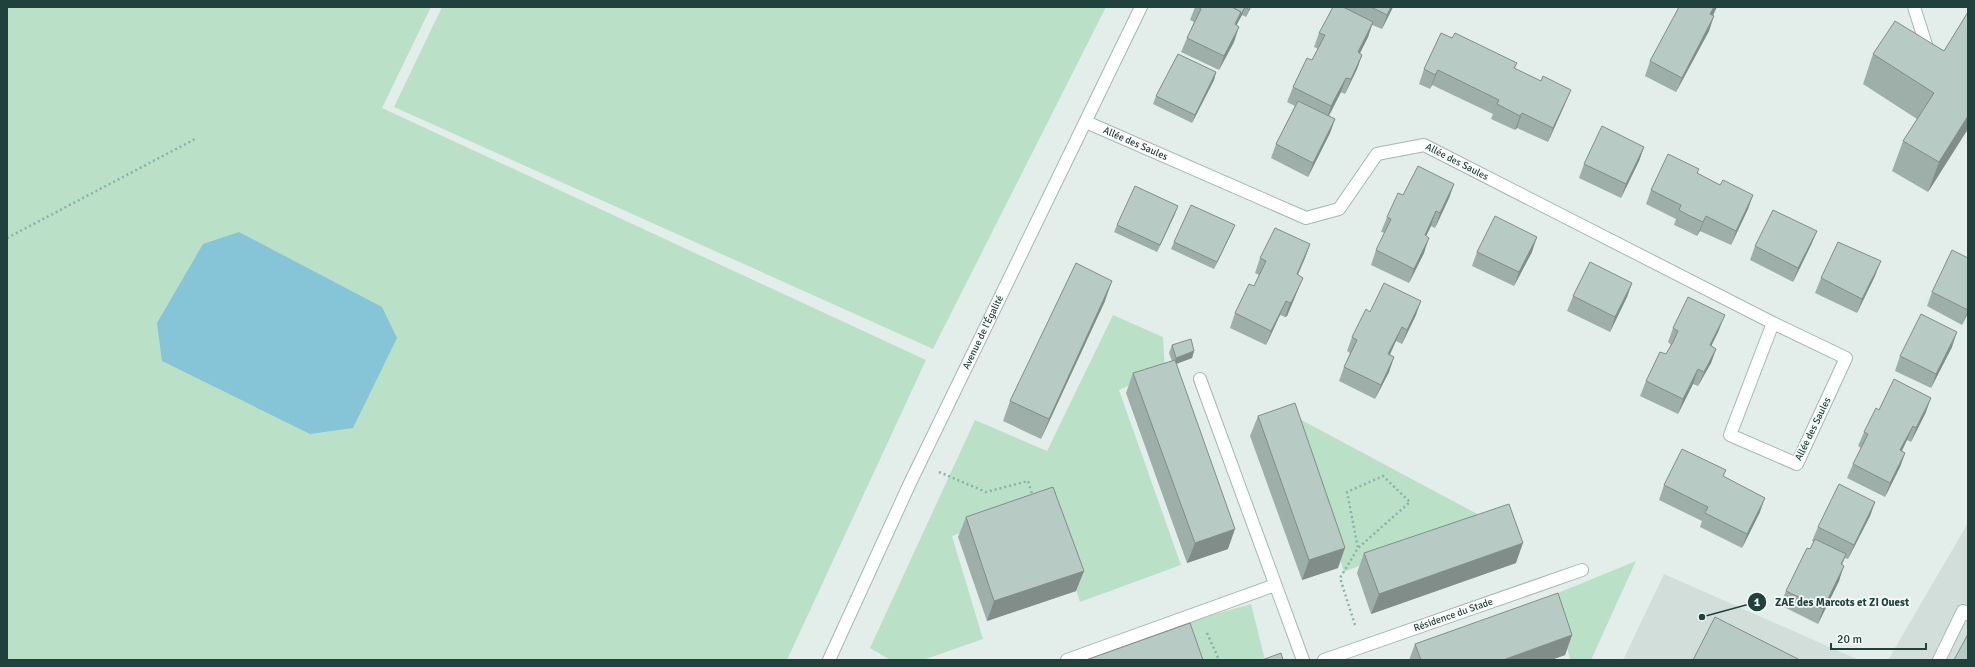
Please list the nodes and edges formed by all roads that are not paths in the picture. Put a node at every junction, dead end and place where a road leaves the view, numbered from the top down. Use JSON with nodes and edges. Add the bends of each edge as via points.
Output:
{"nodes":[{"id":1,"x":1141,"y":7,"type":"edge"},
{"id":2,"x":1914,"y":7,"type":"edge"},
{"id":3,"x":1928,"y":51,"type":"edge"},
{"id":4,"x":1086,"y":122,"type":"junction"},
{"id":5,"x":1773,"y":323,"type":"junction"},
{"id":6,"x":1200,"y":379,"type":"dead end"},
{"id":7,"x":1582,"y":570,"type":"dead end"},
{"id":8,"x":1275,"y":585,"type":"junction"},
{"id":9,"x":1968,"y":614,"type":"edge"},
{"id":10,"x":831,"y":659,"type":"edge"},
{"id":11,"x":1067,"y":660,"type":"edge"},
{"id":12,"x":1303,"y":660,"type":"edge"},
{"id":13,"x":1324,"y":660,"type":"edge"},
{"id":14,"x":1940,"y":660,"type":"edge"}],
"edges":[{"from":1,"to":4,"type":"street","name":"Avenue de l'Égalité"},
{"from":2,"to":3,"type":"street"},
{"from":4,"to":5,"type":"street","name":"Allée des Saules","via":[[1306,218],[1339,209],[1377,154],[1424,145]]},
{"from":4,"to":10,"type":"street","name":"Avenue de l'Égalité","via":[[920,464]]},
{"from":5,"to":5,"type":"street","name":"Allée des Saules","via":[[1846,358],[1797,464],[1730,435]]},
{"from":6,"to":8,"type":"street"},
{"from":7,"to":13,"type":"street","name":"Résidence du Stade"},
{"from":8,"to":11,"type":"street"},
{"from":8,"to":12,"type":"street"},
{"from":9,"to":14,"type":"street","via":[[1963,611]]}]}
